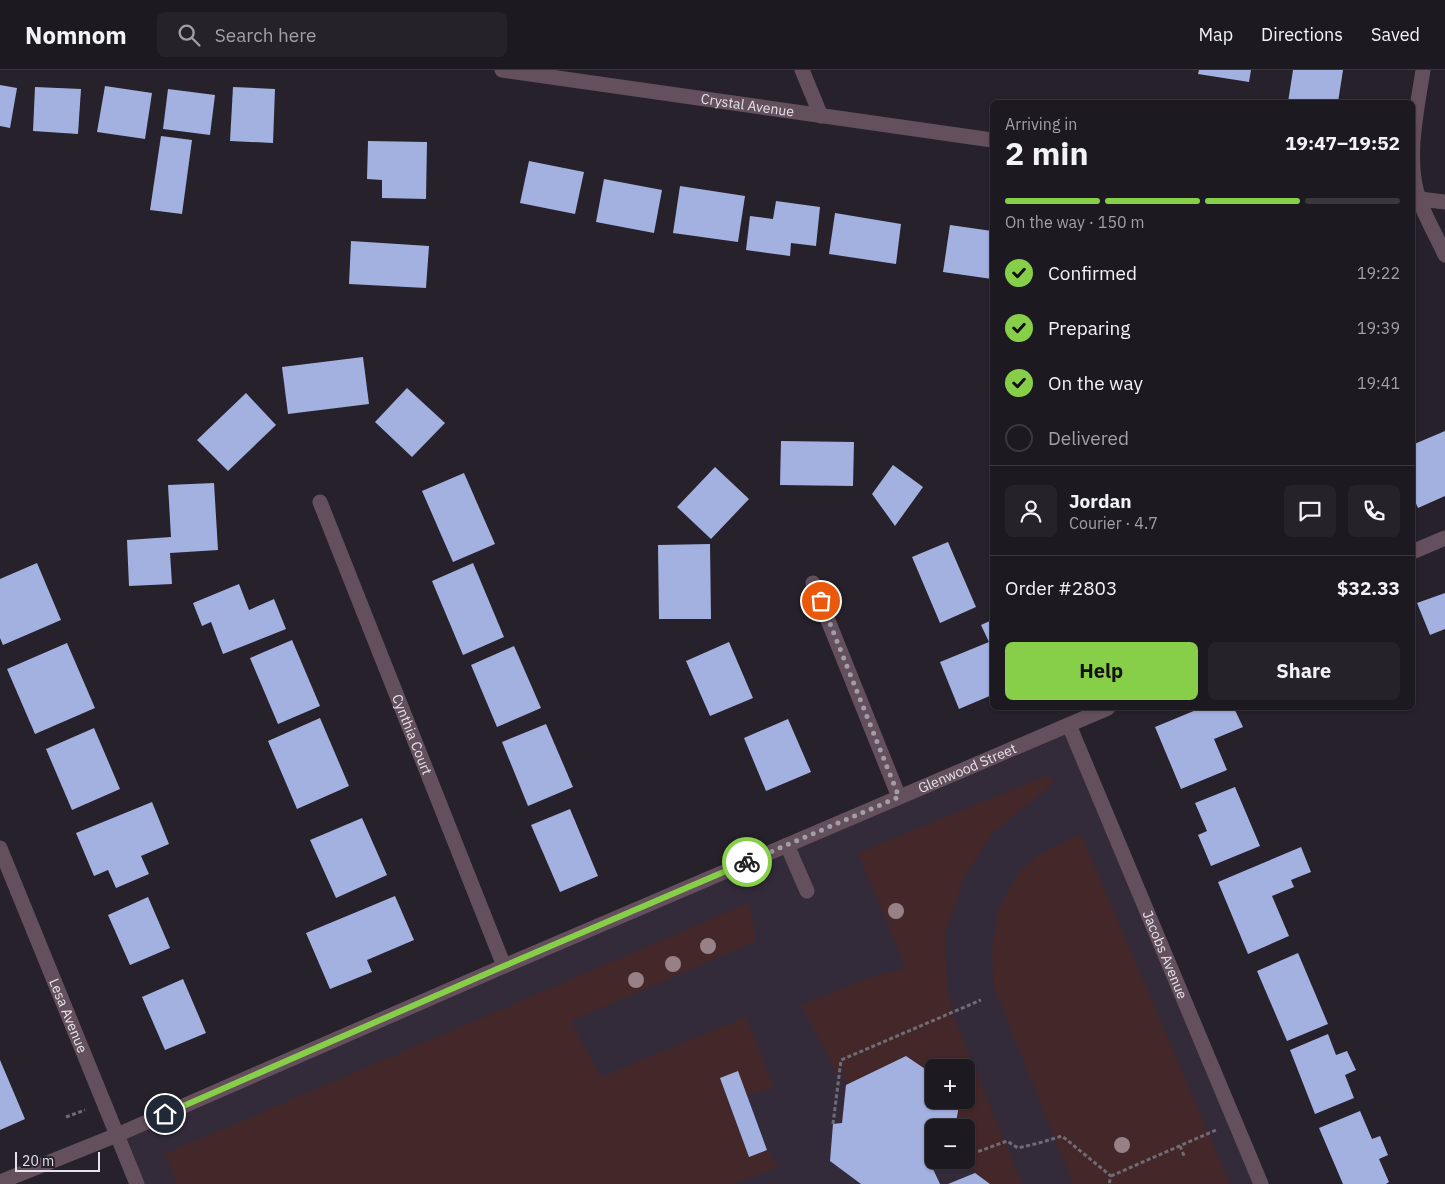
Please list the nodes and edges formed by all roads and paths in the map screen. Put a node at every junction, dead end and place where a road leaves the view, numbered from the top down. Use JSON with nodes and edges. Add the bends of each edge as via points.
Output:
{"nodes":[{"id":1,"x":502,"y":70,"type":"edge"},
{"id":2,"x":802,"y":70,"type":"edge"},
{"id":3,"x":1423,"y":70,"type":"edge"},
{"id":4,"x":820,"y":116,"type":"junction"},
{"id":5,"x":1415,"y":128,"type":"edge"},
{"id":6,"x":990,"y":140,"type":"edge"},
{"id":7,"x":1416,"y":198,"type":"edge"},
{"id":8,"x":1445,"y":202,"type":"edge"},
{"id":9,"x":1445,"y":255,"type":"edge"},
{"id":10,"x":320,"y":502,"type":"dead end"},
{"id":11,"x":1445,"y":538,"type":"edge"},
{"id":12,"x":1415,"y":551,"type":"edge"},
{"id":13,"x":813,"y":583,"type":"dead end"},
{"id":14,"x":1103,"y":710,"type":"edge"},
{"id":15,"x":1069,"y":725,"type":"junction"},
{"id":16,"x":899,"y":797,"type":"junction"},
{"id":17,"x":787,"y":845,"type":"junction"},
{"id":18,"x":0,"y":848,"type":"edge"},
{"id":19,"x":807,"y":891,"type":"dead end"},
{"id":20,"x":504,"y":966,"type":"junction"},
{"id":21,"x":980,"y":1000,"type":"dead end"},
{"id":22,"x":85,"y":1110,"type":"dead end"},
{"id":23,"x":66,"y":1117,"type":"dead end"},
{"id":24,"x":1235,"y":1122,"type":"junction"},
{"id":25,"x":833,"y":1124,"type":"dead end"},
{"id":26,"x":117,"y":1134,"type":"junction"},
{"id":27,"x":1180,"y":1146,"type":"junction"},
{"id":28,"x":975,"y":1153,"type":"edge"},
{"id":29,"x":1185,"y":1158,"type":"dead end"},
{"id":30,"x":1111,"y":1176,"type":"junction"},
{"id":31,"x":0,"y":1182,"type":"edge"},
{"id":32,"x":137,"y":1184,"type":"edge"},
{"id":33,"x":1109,"y":1184,"type":"edge"},
{"id":34,"x":1261,"y":1184,"type":"edge"}],
"edges":[{"from":1,"to":4,"type":"street","name":"Crystal Avenue"},
{"from":2,"to":4,"type":"street"},
{"from":3,"to":5,"type":"street"},
{"from":4,"to":6,"type":"street","name":"Crystal Avenue"},
{"from":7,"to":8,"type":"street"},
{"from":7,"to":9,"type":"street"},
{"from":10,"to":20,"type":"street","name":"Cynthia Court"},
{"from":11,"to":12,"type":"street"},
{"from":13,"to":16,"type":"street"},
{"from":14,"to":15,"type":"street","name":"Glenwood Street"},
{"from":15,"to":16,"type":"street","name":"Glenwood Street"},
{"from":15,"to":24,"type":"street","name":"Jacobs Avenue"},
{"from":16,"to":17,"type":"street","name":"Glenwood Street"},
{"from":17,"to":19,"type":"street"},
{"from":17,"to":20,"type":"street","name":"Glenwood Street"},
{"from":18,"to":26,"type":"street","name":"Lesa Avenue"},
{"from":20,"to":26,"type":"street","name":"Glenwood Street"},
{"from":21,"to":25,"type":"path","via":[[841,1060]]},
{"from":22,"to":23,"type":"path"},
{"from":24,"to":27,"type":"path"},
{"from":24,"to":34,"type":"street","name":"Jacobs Avenue"},
{"from":26,"to":31,"type":"street","name":"Glenwood Street"},
{"from":26,"to":32,"type":"street","name":"Lesa Avenue"},
{"from":27,"to":29,"type":"path"},
{"from":27,"to":30,"type":"path"},
{"from":28,"to":30,"type":"path","via":[[1008,1141],[1018,1148],[1062,1136]]},
{"from":30,"to":33,"type":"path"}]}
